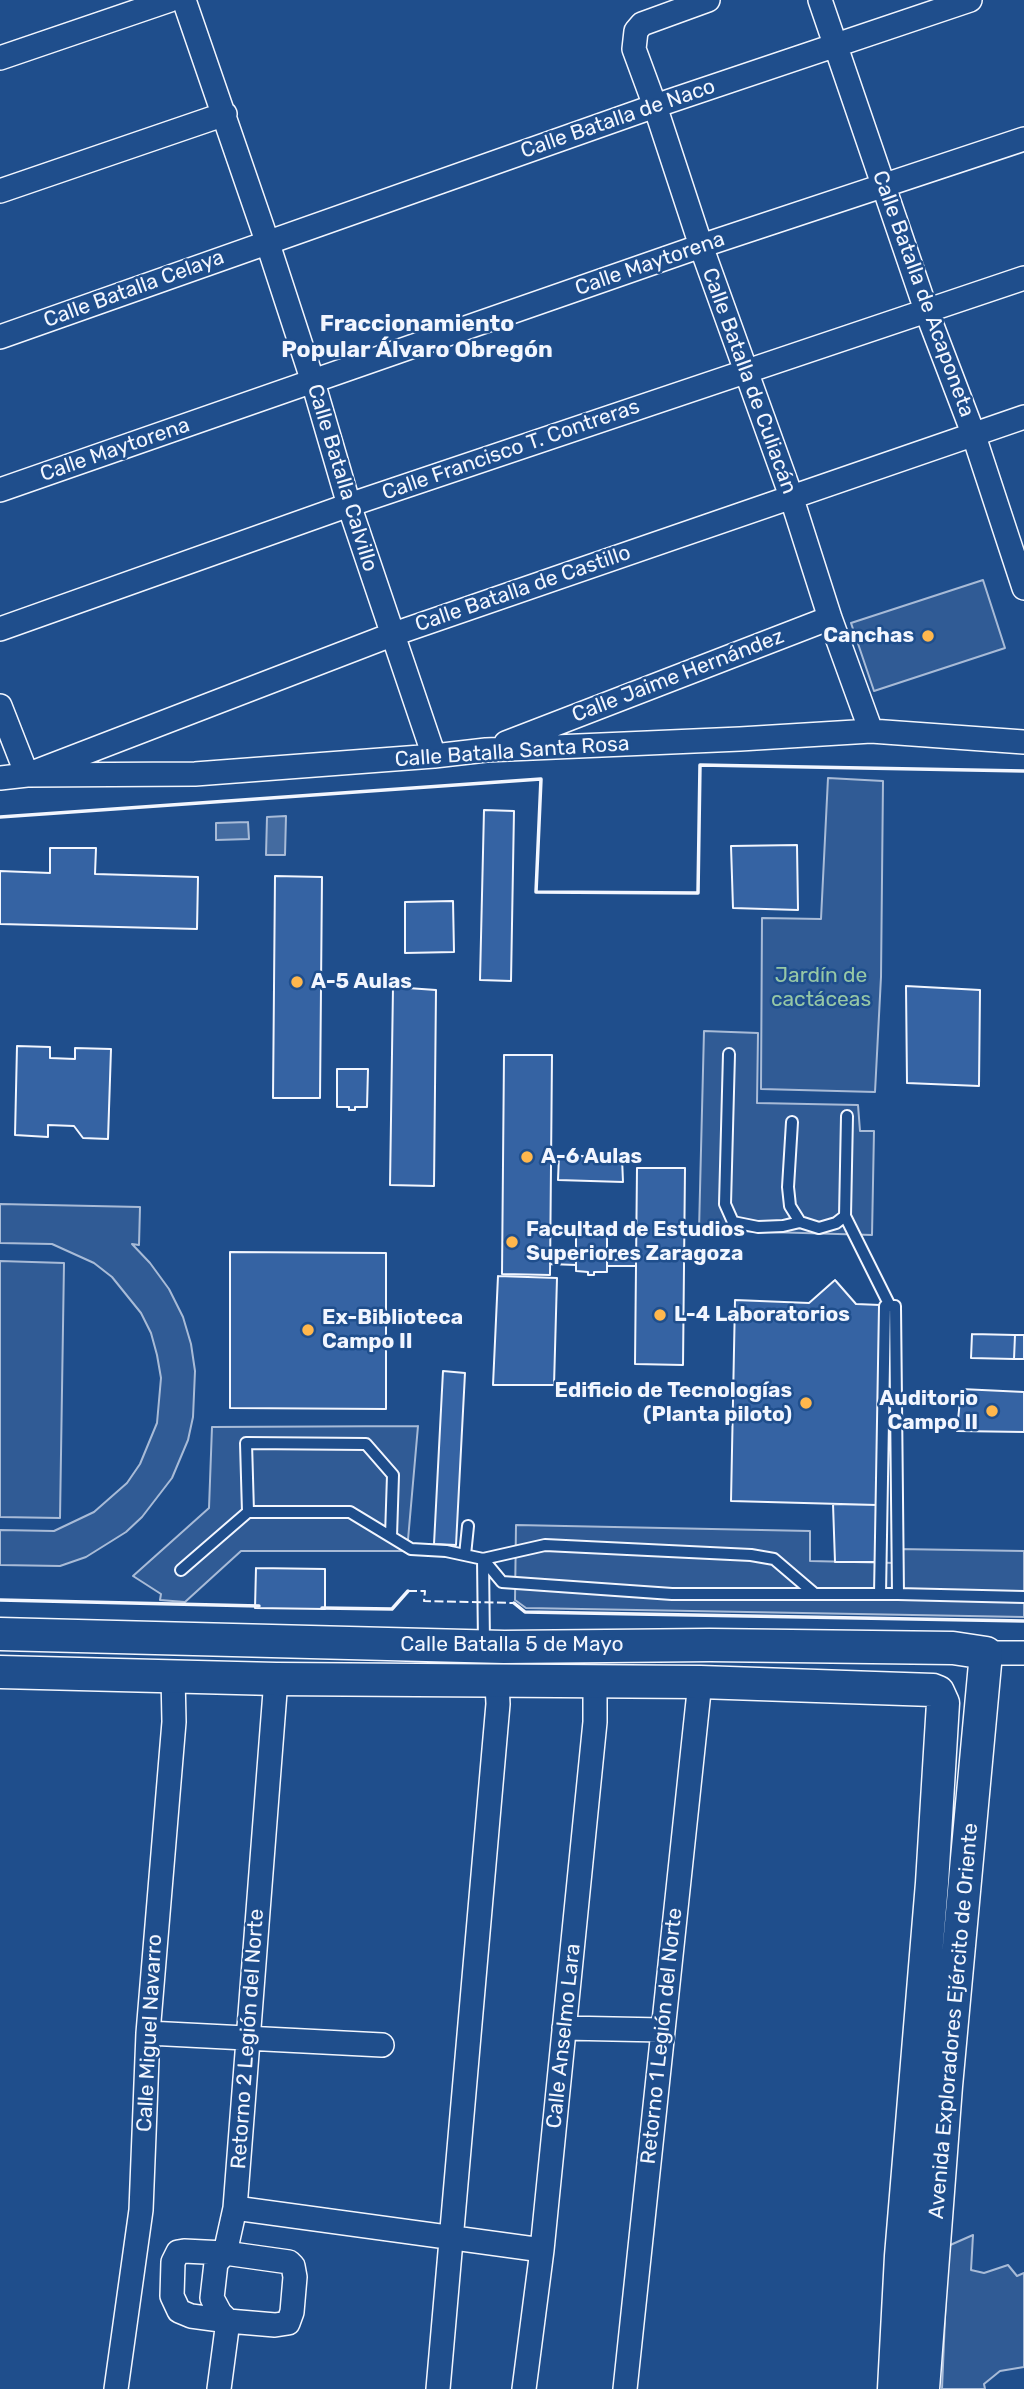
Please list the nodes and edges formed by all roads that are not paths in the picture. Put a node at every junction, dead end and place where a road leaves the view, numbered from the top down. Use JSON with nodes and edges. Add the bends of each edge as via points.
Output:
{"nodes":[{"id":1,"x":170,"y":0,"type":"edge"},
{"id":2,"x":184,"y":0,"type":"edge"},
{"id":3,"x":708,"y":0,"type":"edge"},
{"id":4,"x":820,"y":0,"type":"edge"},
{"id":5,"x":970,"y":0,"type":"edge"},
{"id":6,"x":836,"y":45,"type":"junction"},
{"id":7,"x":0,"y":58,"type":"edge"},
{"id":8,"x":655,"y":106,"type":"junction"},
{"id":9,"x":225,"y":114,"type":"junction"},
{"id":10,"x":1024,"y":139,"type":"edge"},
{"id":11,"x":884,"y":185,"type":"junction"},
{"id":12,"x":0,"y":191,"type":"edge"},
{"id":13,"x":267,"y":241,"type":"junction"},
{"id":14,"x":701,"y":246,"type":"junction"},
{"id":15,"x":1024,"y":278,"type":"edge"},
{"id":16,"x":926,"y":310,"type":"junction"},
{"id":17,"x":0,"y":337,"type":"edge"},
{"id":18,"x":745,"y":370,"type":"junction"},
{"id":19,"x":313,"y":382,"type":"junction"},
{"id":20,"x":1024,"y":417,"type":"edge"},
{"id":21,"x":973,"y":433,"type":"junction"},
{"id":22,"x":0,"y":490,"type":"edge"},
{"id":23,"x":791,"y":496,"type":"junction"},
{"id":24,"x":349,"y":505,"type":"junction"},
{"id":25,"x":1024,"y":588,"type":"edge"},
{"id":26,"x":830,"y":618,"type":"junction"},
{"id":27,"x":0,"y":629,"type":"edge"},
{"id":28,"x":391,"y":635,"type":"junction"},
{"id":29,"x":0,"y":706,"type":"edge"},
{"id":30,"x":871,"y":731,"type":"junction"},
{"id":31,"x":1024,"y":742,"type":"edge"},
{"id":32,"x":486,"y":750,"type":"junction"},
{"id":33,"x":434,"y":756,"type":"junction"},
{"id":34,"x":27,"y":775,"type":"junction"},
{"id":35,"x":0,"y":778,"type":"edge"},
{"id":36,"x":729,"y":1054,"type":"dead end"},
{"id":37,"x":847,"y":1116,"type":"dead end"},
{"id":38,"x":792,"y":1122,"type":"dead end"},
{"id":39,"x":845,"y":1216,"type":"junction"},
{"id":40,"x":800,"y":1222,"type":"junction"},
{"id":41,"x":890,"y":1306,"type":"junction"},
{"id":42,"x":248,"y":1512,"type":"junction"},
{"id":43,"x":468,"y":1526,"type":"dead end"},
{"id":44,"x":391,"y":1536,"type":"junction"},
{"id":45,"x":466,"y":1555,"type":"junction"},
{"id":46,"x":484,"y":1559,"type":"junction"},
{"id":47,"x":181,"y":1570,"type":"dead end"},
{"id":48,"x":815,"y":1594,"type":"junction"},
{"id":49,"x":880,"y":1594,"type":"junction"},
{"id":50,"x":898,"y":1594,"type":"junction"},
{"id":51,"x":1024,"y":1597,"type":"edge"},
{"id":52,"x":0,"y":1634,"type":"edge"},
{"id":53,"x":175,"y":1638,"type":"junction"},
{"id":54,"x":489,"y":1647,"type":"junction"},
{"id":55,"x":986,"y":1653,"type":"junction"},
{"id":56,"x":1024,"y":1653,"type":"edge"},
{"id":57,"x":0,"y":1672,"type":"edge"},
{"id":58,"x":173,"y":1675,"type":"junction"},
{"id":59,"x":276,"y":1679,"type":"junction"},
{"id":60,"x":497,"y":1682,"type":"junction"},
{"id":61,"x":595,"y":1682,"type":"junction"},
{"id":62,"x":700,"y":1682,"type":"junction"},
{"id":63,"x":943,"y":1703,"type":"joint"},
{"id":64,"x":565,"y":2028,"type":"junction"},
{"id":65,"x":662,"y":2030,"type":"junction"},
{"id":66,"x":148,"y":2033,"type":"junction"},
{"id":67,"x":247,"y":2036,"type":"junction"},
{"id":68,"x":382,"y":2045,"type":"dead end"},
{"id":69,"x":235,"y":2208,"type":"junction"},
{"id":70,"x":453,"y":2237,"type":"junction"},
{"id":71,"x":542,"y":2250,"type":"junction"},
{"id":72,"x":225,"y":2253,"type":"junction"},
{"id":73,"x":228,"y":2321,"type":"junction"},
{"id":74,"x":116,"y":2389,"type":"edge"},
{"id":75,"x":219,"y":2389,"type":"edge"},
{"id":76,"x":438,"y":2389,"type":"edge"},
{"id":77,"x":524,"y":2389,"type":"edge"},
{"id":78,"x":625,"y":2389,"type":"edge"},
{"id":79,"x":894,"y":2389,"type":"edge"},
{"id":80,"x":923,"y":2389,"type":"edge"}],
"edges":[{"from":1,"to":7,"type":"street"},
{"from":2,"to":9,"type":"street","name":"Calle Batalla Calvillo"},
{"from":3,"to":8,"type":"street","name":"Calle Batalla de Culiacán","via":[[650,19],[636,31],[634,49]]},
{"from":4,"to":6,"type":"street","name":"Calle Batalla de Acaponeta"},
{"from":5,"to":6,"type":"street","name":"Calle Batalla de Naco"},
{"from":6,"to":8,"type":"street","name":"Calle Batalla de Naco"},
{"from":6,"to":11,"type":"street","name":"Calle Batalla de Acaponeta"},
{"from":8,"to":13,"type":"street","name":"Calle Batalla de Naco"},
{"from":8,"to":14,"type":"street","name":"Calle Batalla de Culiacán"},
{"from":9,"to":12,"type":"street"},
{"from":9,"to":13,"type":"street","name":"Calle Batalla Calvillo"},
{"from":10,"to":11,"type":"street","name":"Calle Maytorena"},
{"from":11,"to":14,"type":"street","name":"Calle Maytorena"},
{"from":11,"to":16,"type":"street","name":"Calle Batalla de Acaponeta"},
{"from":13,"to":17,"type":"street","name":"Calle Batalla Celaya"},
{"from":13,"to":19,"type":"street","name":"Calle Batalla Calvillo"},
{"from":14,"to":18,"type":"street","name":"Calle Batalla de Culiacán"},
{"from":14,"to":19,"type":"street","name":"Calle Maytorena"},
{"from":15,"to":16,"type":"street","name":"Calle Francisco T. Contreras"},
{"from":16,"to":18,"type":"street","name":"Calle Francisco T. Contreras"},
{"from":16,"to":21,"type":"street","name":"Calle Batalla de Acaponeta"},
{"from":18,"to":23,"type":"street","name":"Calle Batalla de Culiacán"},
{"from":18,"to":24,"type":"street","name":"Calle Francisco T. Contreras"},
{"from":19,"to":22,"type":"street","name":"Calle Maytorena"},
{"from":19,"to":24,"type":"street","name":"Calle Batalla Calvillo"},
{"from":20,"to":21,"type":"street","name":"Calle Batalla de Castillo"},
{"from":21,"to":23,"type":"street","name":"Calle Batalla de Castillo"},
{"from":21,"to":25,"type":"street","name":"Calle Batalla de Acaponeta"},
{"from":23,"to":26,"type":"street","name":"Calle Batalla de Culiacán"},
{"from":23,"to":28,"type":"street","name":"Calle Batalla de Castillo"},
{"from":24,"to":27,"type":"street","name":"Calle Francisco T. Contreras"},
{"from":24,"to":28,"type":"street","name":"Calle Batalla Calvillo"},
{"from":26,"to":30,"type":"street","name":"Calle Batalla de Culiacán"},
{"from":26,"to":32,"type":"street","name":"Calle Jaime Hernández"},
{"from":28,"to":33,"type":"street","name":"Calle Batalla Calvillo"},
{"from":28,"to":34,"type":"street","name":"Calle Batalla de Castillo"},
{"from":29,"to":34,"type":"street"},
{"from":30,"to":31,"type":"street","name":"Calle Batalla Santa Rosa"},
{"from":30,"to":32,"type":"street","name":"Calle Batalla Santa Rosa"},
{"from":32,"to":33,"type":"street","name":"Calle Batalla Santa Rosa"},
{"from":33,"to":34,"type":"street","name":"Calle Batalla Santa Rosa","via":[[195,774]]},
{"from":34,"to":35,"type":"street","name":"Calle Batalla Santa Rosa"},
{"from":36,"to":40,"type":"lane","via":[[725,1205],[733,1222],[783,1227]]},
{"from":37,"to":39,"type":"lane"},
{"from":38,"to":40,"type":"lane","via":[[788,1186],[790,1206]]},
{"from":39,"to":40,"type":"lane","via":[[819,1228]]},
{"from":39,"to":41,"type":"lane"},
{"from":41,"to":49,"type":"lane","via":[[885,1306]]},
{"from":41,"to":50,"type":"lane","via":[[895,1306]]},
{"from":42,"to":44,"type":"lane","via":[[350,1512]]},
{"from":42,"to":44,"type":"lane","via":[[246,1443],[366,1444],[393,1475]]},
{"from":42,"to":47,"type":"lane"},
{"from":43,"to":45,"type":"lane"},
{"from":44,"to":45,"type":"lane","via":[[411,1549]]},
{"from":45,"to":46,"type":"lane"},
{"from":46,"to":48,"type":"lane","via":[[502,1582],[672,1594]]},
{"from":46,"to":48,"type":"lane","via":[[545,1545],[751,1555],[774,1559]]},
{"from":46,"to":54,"type":"lane"},
{"from":48,"to":49,"type":"lane"},
{"from":49,"to":50,"type":"lane"},
{"from":50,"to":51,"type":"lane"},
{"from":52,"to":53,"type":"street","name":"Calle Batalla 5 de Mayo"},
{"from":53,"to":54,"type":"street","name":"Calle Batalla 5 de Mayo"},
{"from":53,"to":58,"type":"street"},
{"from":54,"to":55,"type":"street","name":"Calle Batalla 5 de Mayo","via":[[710,1645],[953,1648]]},
{"from":54,"to":60,"type":"street"},
{"from":55,"to":56,"type":"street","name":"Calle Batalla 5 de Mayo"},
{"from":55,"to":80,"type":"street","name":"Avenida Exploradores Ejército de Oriente"},
{"from":57,"to":58,"type":"street","name":"Calle Batalla 5 de Mayo"},
{"from":58,"to":59,"type":"street","name":"Calle Batalla 5 de Mayo"},
{"from":58,"to":66,"type":"street","name":"Calle Miguel Navarro","via":[[174,1722]]},
{"from":59,"to":60,"type":"street","name":"Calle Batalla 5 de Mayo"},
{"from":59,"to":67,"type":"street","name":"Retorno 2 Legión del Norte"},
{"from":60,"to":61,"type":"street","name":"Calle Batalla 5 de Mayo"},
{"from":60,"to":70,"type":"street"},
{"from":61,"to":62,"type":"street","name":"Calle Batalla 5 de Mayo"},
{"from":61,"to":64,"type":"street","name":"Calle Anselmo Lara"},
{"from":62,"to":63,"type":"street","name":"Calle Batalla 5 de Mayo","via":[[933,1690]]},
{"from":62,"to":65,"type":"street","name":"Retorno 1 Legión del Norte"},
{"from":63,"to":79,"type":"street","name":"Avenida Exploradores Ejército de Oriente"},
{"from":64,"to":65,"type":"street"},
{"from":64,"to":71,"type":"street","name":"Calle Anselmo Lara"},
{"from":65,"to":78,"type":"street","name":"Retorno 1 Legión del Norte"},
{"from":66,"to":67,"type":"street"},
{"from":66,"to":74,"type":"street","name":"Calle Miguel Navarro","via":[[141,2210]]},
{"from":67,"to":68,"type":"street"},
{"from":67,"to":69,"type":"street","name":"Retorno 2 Legión del Norte"},
{"from":69,"to":70,"type":"street"},
{"from":69,"to":72,"type":"street","name":"Retorno 2 Legión del Norte"},
{"from":70,"to":71,"type":"street"},
{"from":70,"to":76,"type":"street"},
{"from":71,"to":77,"type":"street","name":"Calle Anselmo Lara"},
{"from":72,"to":73,"type":"street","name":"Retorno 2 Legión del Norte","via":[[216,2263],[212,2298]]},
{"from":72,"to":73,"type":"street","via":[[178,2252],[173,2262],[172,2296],[184,2314]]},
{"from":72,"to":73,"type":"street","via":[[283,2261],[295,2271],[288,2323]]},
{"from":73,"to":75,"type":"street"}]}
